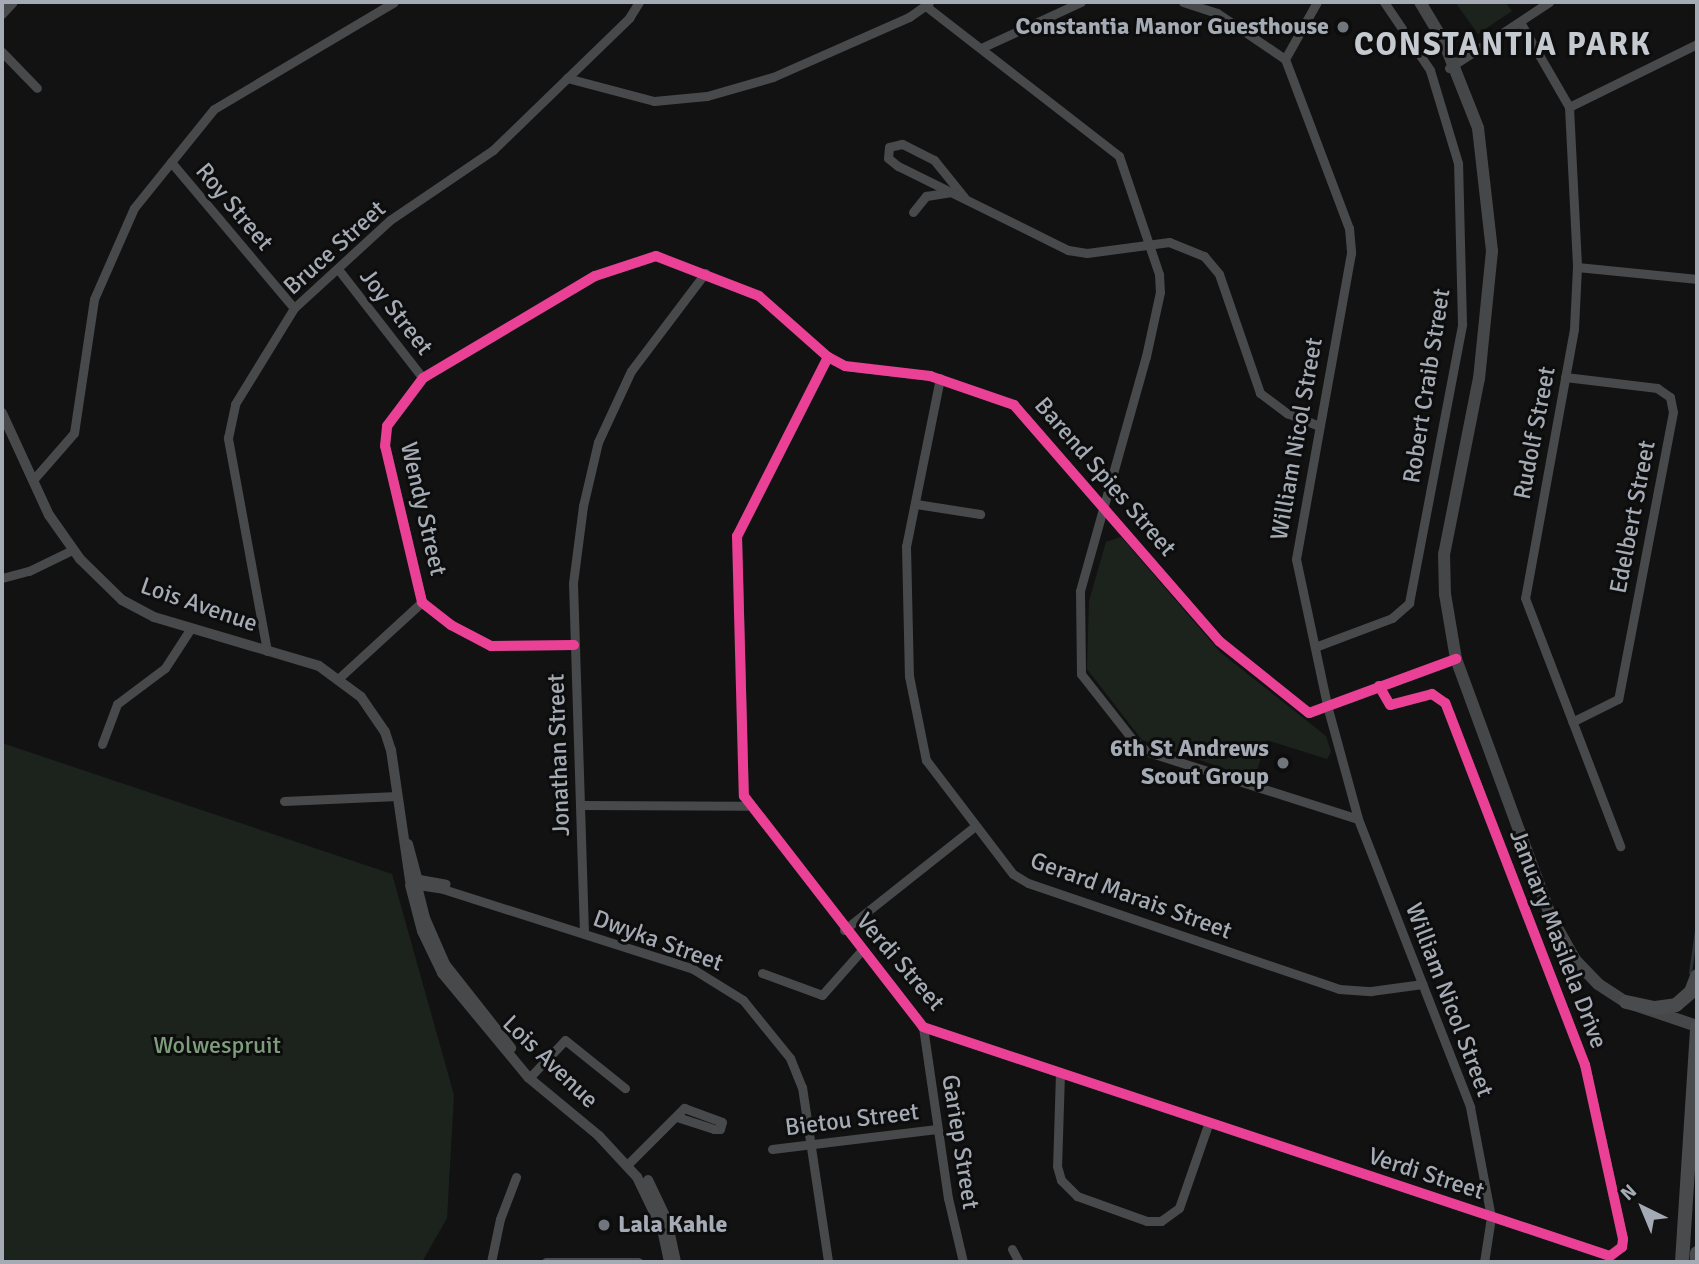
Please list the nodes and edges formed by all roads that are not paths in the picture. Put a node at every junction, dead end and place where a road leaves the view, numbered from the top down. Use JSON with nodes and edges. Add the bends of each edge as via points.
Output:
{"nodes":[{"id":1,"x":13,"y":2,"type":"edge"},
{"id":2,"x":639,"y":2,"type":"edge"},
{"id":3,"x":1082,"y":2,"type":"edge"},
{"id":4,"x":1183,"y":2,"type":"edge"},
{"id":5,"x":1317,"y":2,"type":"edge"},
{"id":6,"x":1384,"y":2,"type":"edge"},
{"id":7,"x":1413,"y":2,"type":"edge"},
{"id":8,"x":1420,"y":2,"type":"edge"},
{"id":9,"x":1549,"y":2,"type":"edge"},
{"id":10,"x":387,"y":4,"type":"edge"},
{"id":11,"x":928,"y":4,"type":"edge"},
{"id":12,"x":2,"y":14,"type":"edge"},
{"id":13,"x":1520,"y":22,"type":"junction"},
{"id":14,"x":1697,"y":44,"type":"edge"},
{"id":15,"x":981,"y":48,"type":"junction"},
{"id":16,"x":2,"y":52,"type":"edge"},
{"id":17,"x":1285,"y":60,"type":"junction"},
{"id":18,"x":1452,"y":66,"type":"junction"},
{"id":19,"x":567,"y":78,"type":"junction"},
{"id":20,"x":37,"y":88,"type":"dead end"},
{"id":21,"x":1569,"y":107,"type":"junction"},
{"id":22,"x":171,"y":162,"type":"junction"},
{"id":23,"x":952,"y":192,"type":"junction"},
{"id":24,"x":964,"y":197,"type":"junction"},
{"id":25,"x":913,"y":212,"type":"dead end"},
{"id":26,"x":1150,"y":245,"type":"junction"},
{"id":27,"x":1577,"y":267,"type":"junction"},
{"id":28,"x":338,"y":269,"type":"junction"},
{"id":29,"x":705,"y":274,"type":"junction"},
{"id":30,"x":1697,"y":279,"type":"edge"},
{"id":31,"x":294,"y":308,"type":"junction"},
{"id":32,"x":828,"y":357,"type":"junction"},
{"id":33,"x":1565,"y":377,"type":"junction"},
{"id":34,"x":423,"y":378,"type":"junction"},
{"id":35,"x":940,"y":378,"type":"junction"},
{"id":36,"x":2,"y":412,"type":"edge"},
{"id":37,"x":1317,"y":425,"type":"junction"},
{"id":38,"x":33,"y":480,"type":"junction"},
{"id":39,"x":916,"y":504,"type":"junction"},
{"id":40,"x":1103,"y":506,"type":"junction"},
{"id":41,"x":980,"y":514,"type":"dead end"},
{"id":42,"x":72,"y":550,"type":"junction"},
{"id":43,"x":2,"y":578,"type":"edge"},
{"id":44,"x":422,"y":602,"type":"junction"},
{"id":45,"x":191,"y":628,"type":"junction"},
{"id":46,"x":574,"y":645,"type":"junction"},
{"id":47,"x":1315,"y":647,"type":"junction"},
{"id":48,"x":267,"y":651,"type":"junction"},
{"id":49,"x":1456,"y":659,"type":"junction"},
{"id":50,"x":339,"y":678,"type":"junction"},
{"id":51,"x":1379,"y":686,"type":"junction"},
{"id":52,"x":1328,"y":709,"type":"junction"},
{"id":53,"x":1572,"y":722,"type":"junction"},
{"id":54,"x":102,"y":744,"type":"dead end"},
{"id":55,"x":397,"y":799,"type":"junction"},
{"id":56,"x":284,"y":801,"type":"dead end"},
{"id":57,"x":580,"y":805,"type":"junction"},
{"id":58,"x":747,"y":806,"type":"junction"},
{"id":59,"x":1358,"y":819,"type":"junction"},
{"id":60,"x":975,"y":826,"type":"junction"},
{"id":61,"x":1620,"y":846,"type":"dead end"},
{"id":62,"x":415,"y":882,"type":"junction"},
{"id":63,"x":1553,"y":922,"type":"junction"},
{"id":64,"x":844,"y":930,"type":"junction"},
{"id":65,"x":584,"y":933,"type":"junction"},
{"id":66,"x":861,"y":951,"type":"junction"},
{"id":67,"x":762,"y":973,"type":"dead end"},
{"id":68,"x":1697,"y":976,"type":"edge"},
{"id":69,"x":1423,"y":984,"type":"junction"},
{"id":70,"x":1626,"y":1002,"type":"junction"},
{"id":71,"x":1697,"y":1026,"type":"edge"},
{"id":72,"x":923,"y":1027,"type":"junction"},
{"id":73,"x":1697,"y":1033,"type":"edge"},
{"id":74,"x":1060,"y":1073,"type":"junction"},
{"id":75,"x":531,"y":1075,"type":"junction"},
{"id":76,"x":625,"y":1088,"type":"dead end"},
{"id":77,"x":676,"y":1117,"type":"dead end"},
{"id":78,"x":1209,"y":1122,"type":"junction"},
{"id":79,"x":937,"y":1129,"type":"junction"},
{"id":80,"x":813,"y":1145,"type":"junction"},
{"id":81,"x":772,"y":1150,"type":"dead end"},
{"id":82,"x":630,"y":1163,"type":"junction"},
{"id":83,"x":516,"y":1177,"type":"dead end"},
{"id":84,"x":1491,"y":1217,"type":"junction"},
{"id":85,"x":1012,"y":1249,"type":"dead end"},
{"id":86,"x":1697,"y":1253,"type":"edge"},
{"id":87,"x":1595,"y":1258,"type":"edge"},
{"id":88,"x":491,"y":1262,"type":"edge"},
{"id":89,"x":546,"y":1262,"type":"edge"},
{"id":90,"x":638,"y":1262,"type":"edge"},
{"id":91,"x":669,"y":1262,"type":"edge"},
{"id":92,"x":676,"y":1262,"type":"edge"},
{"id":93,"x":828,"y":1262,"type":"edge"},
{"id":94,"x":963,"y":1262,"type":"edge"},
{"id":95,"x":1019,"y":1262,"type":"edge"},
{"id":96,"x":1485,"y":1262,"type":"edge"},
{"id":97,"x":1682,"y":1262,"type":"edge"},
{"id":98,"x":1697,"y":1262,"type":"edge"}],
"edges":[{"from":1,"to":12,"type":"street"},
{"from":2,"to":19,"type":"street","name":"Bruce Street","via":[[629,18]]},
{"from":3,"to":15,"type":"street"},
{"from":4,"to":17,"type":"street","via":[[1217,13]]},
{"from":5,"to":17,"type":"street"},
{"from":6,"to":47,"type":"street","name":"Robert Craib Street","via":[[1430,71],[1458,163],[1462,324],[1409,603],[1392,618]]},
{"from":7,"to":18,"type":"main road","name":"January Masilela Drive"},
{"from":8,"to":18,"type":"main road","name":"January Masilela Drive"},
{"from":9,"to":13,"type":"street"},
{"from":10,"to":22,"type":"street","via":[[214,108]]},
{"from":11,"to":15,"type":"street"},
{"from":11,"to":19,"type":"street","via":[[773,77],[707,96],[654,101]]},
{"from":13,"to":18,"type":"street"},
{"from":13,"to":21,"type":"street","name":"Rudolf Street"},
{"from":14,"to":21,"type":"street"},
{"from":15,"to":26,"type":"street","via":[[1119,156]]},
{"from":16,"to":20,"type":"street"},
{"from":17,"to":37,"type":"street","name":"William Nicol Street","via":[[1350,236]]},
{"from":18,"to":49,"type":"main road","name":"January Masilela Drive","via":[[1478,128],[1493,279],[1444,554],[1445,594]]},
{"from":19,"to":28,"type":"street","name":"Bruce Street","via":[[483,159],[390,220]]},
{"from":21,"to":27,"type":"street","name":"Rudolf Street"},
{"from":22,"to":31,"type":"street","name":"Roy Street"},
{"from":22,"to":38,"type":"street","via":[[134,208],[100,282],[74,433]]},
{"from":23,"to":24,"type":"street"},
{"from":23,"to":24,"type":"street","via":[[894,163],[887,155],[888,147],[902,144],[937,162]]},
{"from":23,"to":25,"type":"street","via":[[926,196]]},
{"from":24,"to":26,"type":"street","via":[[1073,252]]},
{"from":26,"to":37,"type":"street","via":[[1178,244],[1211,262],[1260,393],[1287,413]]},
{"from":26,"to":40,"type":"street","via":[[1160,292]]},
{"from":27,"to":30,"type":"street"},
{"from":27,"to":33,"type":"street","name":"Rudolf Street","via":[[1576,317]]},
{"from":28,"to":31,"type":"street","name":"Bruce Street"},
{"from":28,"to":34,"type":"street","name":"Joy Street"},
{"from":29,"to":32,"type":"street","name":"Barend Spies Street","via":[[764,299]]},
{"from":29,"to":34,"type":"street","name":"Wendy Street","via":[[656,256],[604,271]]},
{"from":29,"to":46,"type":"street","name":"Jonathan Street","via":[[631,371],[598,442],[575,557]]},
{"from":31,"to":48,"type":"street","name":"Bruce Street","via":[[228,421]]},
{"from":32,"to":35,"type":"street","name":"Barend Spies Street","via":[[861,369]]},
{"from":32,"to":58,"type":"street","via":[[737,536]]},
{"from":33,"to":53,"type":"street","name":"Rudolf Street","via":[[1525,590]]},
{"from":33,"to":53,"type":"street","name":"Edelbert Street","via":[[1657,388],[1670,397],[1673,412],[1618,699]]},
{"from":34,"to":44,"type":"street","name":"Wendy Street","via":[[389,419],[385,437]]},
{"from":35,"to":39,"type":"street","name":"Gerard Marais Street"},
{"from":35,"to":40,"type":"street","name":"Barend Spies Street","via":[[1014,405]]},
{"from":36,"to":38,"type":"street","name":"Lois Avenue"},
{"from":37,"to":47,"type":"street","name":"William Nicol Street","via":[[1295,547]]},
{"from":38,"to":42,"type":"street","name":"Lois Avenue"},
{"from":39,"to":41,"type":"street"},
{"from":39,"to":60,"type":"street","name":"Gerard Marais Street","via":[[906,569],[909,676],[917,727],[932,769]]},
{"from":40,"to":52,"type":"street","name":"Barend Spies Street","via":[[1231,652],[1303,710],[1314,714]]},
{"from":40,"to":59,"type":"street","via":[[1078,599],[1079,663],[1086,681],[1133,740],[1148,752]]},
{"from":42,"to":43,"type":"street","via":[[29,571]]},
{"from":42,"to":45,"type":"street","name":"Lois Avenue","via":[[131,606]]},
{"from":44,"to":46,"type":"street","name":"Wendy Street","via":[[451,625],[491,646]]},
{"from":44,"to":50,"type":"street"},
{"from":45,"to":48,"type":"street","name":"Lois Avenue"},
{"from":45,"to":54,"type":"street","via":[[165,668],[117,704]]},
{"from":46,"to":57,"type":"street","name":"Jonathan Street"},
{"from":47,"to":52,"type":"street","name":"William Nicol Street"},
{"from":48,"to":50,"type":"street","name":"Lois Avenue","via":[[319,666]]},
{"from":49,"to":51,"type":"street"},
{"from":49,"to":63,"type":"main road","name":"January Masilela Drive"},
{"from":50,"to":55,"type":"street","name":"Lois Avenue","via":[[361,696],[385,732]]},
{"from":51,"to":52,"type":"street"},
{"from":51,"to":87,"type":"street","name":"January Masilela Drive","via":[[1390,705],[1432,694],[1445,703],[1568,1021],[1588,1078],[1623,1240],[1617,1253]]},
{"from":52,"to":59,"type":"street","name":"William Nicol Street"},
{"from":53,"to":61,"type":"street","name":"Rudolf Street"},
{"from":55,"to":56,"type":"street"},
{"from":55,"to":62,"type":"street","name":"Lois Avenue"},
{"from":57,"to":58,"type":"street"},
{"from":57,"to":65,"type":"street","name":"Jonathan Street"},
{"from":58,"to":64,"type":"street","name":"Verdi Street"},
{"from":59,"to":69,"type":"street","name":"William Nicol Street"},
{"from":60,"to":64,"type":"street"},
{"from":60,"to":69,"type":"street","name":"Gerard Marais Street","via":[[1013,874],[1028,883],[1339,989],[1371,991]]},
{"from":62,"to":65,"type":"street","name":"Dwyka Street","via":[[433,880],[485,902]]},
{"from":62,"to":75,"type":"street","name":"Lois Avenue","via":[[428,928],[454,978]]},
{"from":63,"to":70,"type":"main road","name":"January Masilela Drive","via":[[1587,974]]},
{"from":63,"to":73,"type":"main road","name":"January Masilela Drive","via":[[1570,962],[1600,994],[1649,1020]]},
{"from":64,"to":66,"type":"street","name":"Verdi Street"},
{"from":65,"to":80,"type":"street","name":"Dwyka Street","via":[[693,969],[743,1000],[796,1069]]},
{"from":66,"to":67,"type":"street","via":[[822,995]]},
{"from":66,"to":72,"type":"street","name":"Verdi Street"},
{"from":68,"to":70,"type":"main road","via":[[1691,992],[1676,1005],[1655,1008]]},
{"from":69,"to":84,"type":"street","name":"William Nicol Street","via":[[1470,1107]]},
{"from":70,"to":71,"type":"main road","name":"January Masilela Drive"},
{"from":71,"to":73,"type":"main road"},
{"from":72,"to":74,"type":"street","name":"Verdi Street"},
{"from":72,"to":79,"type":"street","name":"Gariep Street"},
{"from":73,"to":97,"type":"main road"},
{"from":74,"to":78,"type":"street","name":"Verdi Street"},
{"from":74,"to":78,"type":"street","via":[[1061,1180],[1077,1196],[1147,1221],[1161,1221],[1179,1208]]},
{"from":75,"to":76,"type":"street","via":[[563,1042],[581,1050]]},
{"from":75,"to":82,"type":"street","name":"Lois Avenue"},
{"from":77,"to":82,"type":"street"},
{"from":78,"to":84,"type":"street","name":"Verdi Street"},
{"from":79,"to":80,"type":"street","name":"Bietou Street"},
{"from":79,"to":94,"type":"street","name":"Gariep Street"},
{"from":80,"to":81,"type":"street","name":"Bietou Street"},
{"from":80,"to":93,"type":"street","name":"Dwyka Street"},
{"from":82,"to":91,"type":"street","name":"Lois Avenue","via":[[651,1202]]},
{"from":82,"to":92,"type":"street","name":"Lois Avenue","via":[[667,1220]]},
{"from":83,"to":88,"type":"street","via":[[499,1219]]},
{"from":84,"to":87,"type":"street","name":"Verdi Street"},
{"from":84,"to":96,"type":"street","name":"William Nicol Street"},
{"from":85,"to":95,"type":"street"},
{"from":86,"to":98,"type":"main road"},
{"from":89,"to":90,"type":"street"}]}
